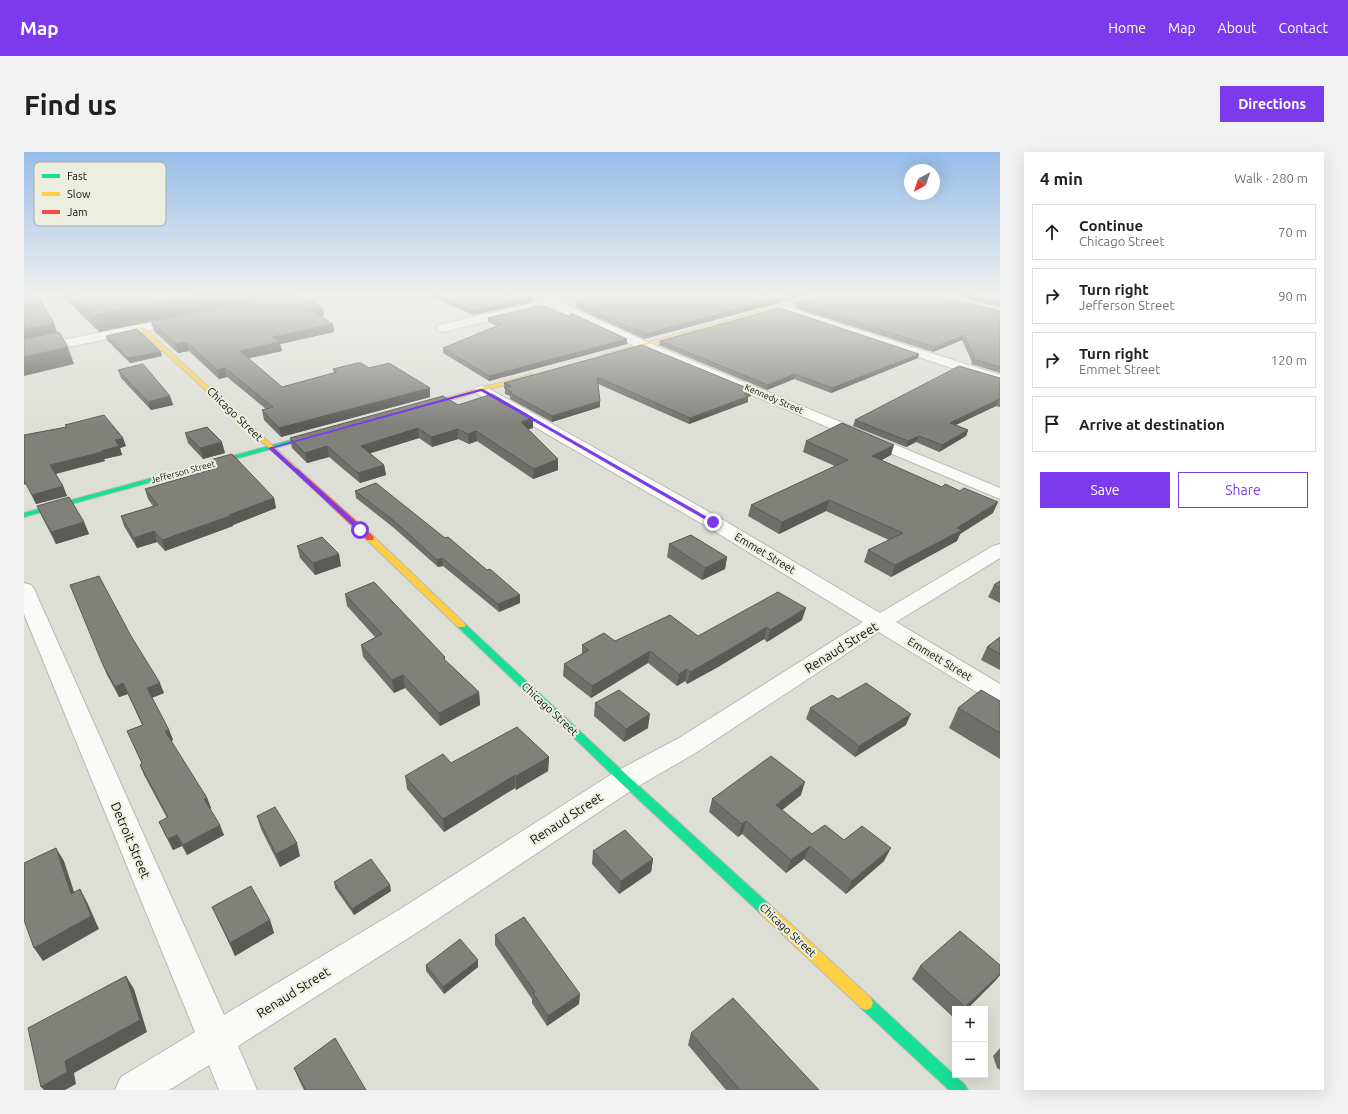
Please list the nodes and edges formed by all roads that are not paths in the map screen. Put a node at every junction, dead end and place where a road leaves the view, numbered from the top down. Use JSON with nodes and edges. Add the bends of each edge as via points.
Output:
{"nodes":[{"id":1,"x":93,"y":338,"type":"edge"},
{"id":2,"x":152,"y":338,"type":"edge"},
{"id":3,"x":629,"y":338,"type":"edge"},
{"id":4,"x":669,"y":338,"type":"edge"},
{"id":5,"x":872,"y":338,"type":"edge"},
{"id":6,"x":643,"y":345,"type":"junction"},
{"id":7,"x":24,"y":352,"type":"edge"},
{"id":8,"x":597,"y":358,"type":"edge"},
{"id":9,"x":543,"y":372,"type":"edge"},
{"id":10,"x":1000,"y":380,"type":"edge"},
{"id":11,"x":482,"y":390,"type":"junction"},
{"id":12,"x":414,"y":408,"type":"edge"},
{"id":13,"x":331,"y":431,"type":"edge"},
{"id":14,"x":270,"y":448,"type":"junction"},
{"id":15,"x":1000,"y":494,"type":"edge"},
{"id":16,"x":24,"y":516,"type":"edge"},
{"id":17,"x":1000,"y":550,"type":"edge"},
{"id":18,"x":24,"y":589,"type":"edge"},
{"id":19,"x":880,"y":622,"type":"junction"},
{"id":20,"x":1000,"y":695,"type":"edge"},
{"id":21,"x":625,"y":780,"type":"junction"},
{"id":22,"x":216,"y":1040,"type":"junction"},
{"id":23,"x":134,"y":1090,"type":"edge"},
{"id":24,"x":238,"y":1090,"type":"edge"},
{"id":25,"x":960,"y":1090,"type":"edge"}],
"edges":[{"from":1,"to":7,"type":"street"},
{"from":2,"to":14,"type":"street","name":"Chicago Street"},
{"from":3,"to":6,"type":"street","name":"Kennedy Street"},
{"from":4,"to":6,"type":"street"},
{"from":5,"to":10,"type":"street"},
{"from":6,"to":8,"type":"street"},
{"from":6,"to":15,"type":"street","name":"Kennedy Street"},
{"from":9,"to":11,"type":"street"},
{"from":11,"to":12,"type":"street"},
{"from":11,"to":19,"type":"street","name":"Emmet Street","via":[[713,522]]},
{"from":13,"to":14,"type":"street","name":"Jefferson Street"},
{"from":14,"to":16,"type":"street","name":"Jefferson Street"},
{"from":14,"to":21,"type":"street","name":"Chicago Street"},
{"from":17,"to":19,"type":"street","name":"Renaud Street"},
{"from":18,"to":22,"type":"street","name":"Detroit Street"},
{"from":19,"to":20,"type":"street","name":"Emmett Street"},
{"from":19,"to":21,"type":"street","name":"Renaud Street","via":[[688,745]]},
{"from":21,"to":22,"type":"street","name":"Renaud Street","via":[[413,918]]},
{"from":21,"to":25,"type":"street","name":"Chicago Street"},
{"from":22,"to":23,"type":"street","name":"Renaud Street"},
{"from":22,"to":24,"type":"street","name":"Detroit Street"}]}
